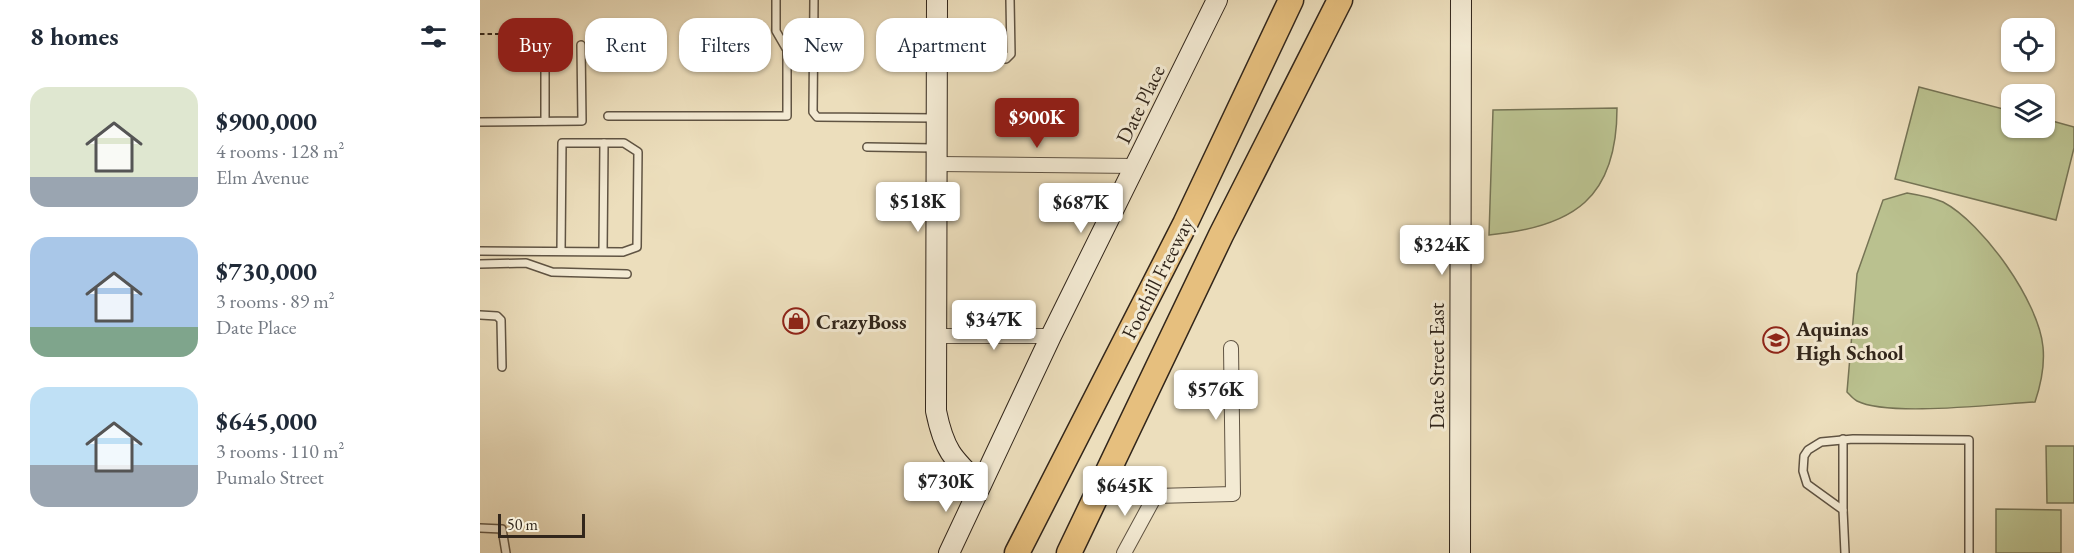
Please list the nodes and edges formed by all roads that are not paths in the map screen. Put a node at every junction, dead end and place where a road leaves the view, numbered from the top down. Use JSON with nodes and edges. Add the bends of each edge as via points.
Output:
{"nodes":[{"id":1,"x":776,"y":0,"type":"edge"},
{"id":2,"x":814,"y":0,"type":"edge"},
{"id":3,"x":937,"y":0,"type":"edge"},
{"id":4,"x":1010,"y":0,"type":"edge"},
{"id":5,"x":1217,"y":0,"type":"edge"},
{"id":6,"x":1291,"y":0,"type":"edge"},
{"id":7,"x":1340,"y":0,"type":"edge"},
{"id":8,"x":1461,"y":0,"type":"edge"},
{"id":9,"x":937,"y":18,"type":"edge"},
{"id":10,"x":581,"y":45,"type":"dead end"},
{"id":11,"x":1007,"y":58,"type":"edge"},
{"id":12,"x":545,"y":72,"type":"edge"},
{"id":13,"x":937,"y":72,"type":"edge"},
{"id":14,"x":609,"y":116,"type":"dead end"},
{"id":15,"x":937,"y":118,"type":"junction"},
{"id":16,"x":480,"y":122,"type":"edge"},
{"id":17,"x":545,"y":122,"type":"junction"},
{"id":18,"x":604,"y":143,"type":"junction"},
{"id":19,"x":867,"y":147,"type":"dead end"},
{"id":20,"x":937,"y":156,"type":"junction"},
{"id":21,"x":1136,"y":166,"type":"junction"},
{"id":22,"x":480,"y":251,"type":"edge"},
{"id":23,"x":561,"y":251,"type":"junction"},
{"id":24,"x":603,"y":251,"type":"junction"},
{"id":25,"x":480,"y":264,"type":"edge"},
{"id":26,"x":627,"y":274,"type":"dead end"},
{"id":27,"x":480,"y":315,"type":"edge"},
{"id":28,"x":936,"y":336,"type":"junction"},
{"id":29,"x":1051,"y":336,"type":"junction"},
{"id":30,"x":1231,"y":348,"type":"dead end"},
{"id":31,"x":502,"y":367,"type":"dead end"},
{"id":32,"x":1844,"y":439,"type":"junction"},
{"id":33,"x":980,"y":485,"type":"junction"},
{"id":34,"x":1844,"y":510,"type":"junction"},
{"id":35,"x":480,"y":528,"type":"edge"},
{"id":36,"x":506,"y":553,"type":"edge"},
{"id":37,"x":949,"y":553,"type":"edge"},
{"id":38,"x":1017,"y":553,"type":"edge"},
{"id":39,"x":1069,"y":553,"type":"edge"},
{"id":40,"x":1124,"y":553,"type":"edge"},
{"id":41,"x":1460,"y":553,"type":"edge"},
{"id":42,"x":1845,"y":553,"type":"edge"},
{"id":43,"x":1969,"y":553,"type":"edge"}],
"edges":[{"from":1,"to":14,"type":"lane","via":[[776,31],[787,50],[787,116]]},
{"from":2,"to":15,"type":"lane","via":[[813,112],[817,117]]},
{"from":3,"to":9,"type":"street"},
{"from":4,"to":11,"type":"lane","via":[[1011,54]]},
{"from":5,"to":21,"type":"street","name":"Date Place"},
{"from":6,"to":38,"type":"highway","name":"Foothill Freeway","via":[[1185,224]]},
{"from":7,"to":39,"type":"highway","name":"Foothill Freeway","via":[[1221,235]]},
{"from":8,"to":41,"type":"street","name":"Date Street East"},
{"from":10,"to":17,"type":"lane","via":[[582,121]]},
{"from":12,"to":17,"type":"lane"},
{"from":13,"to":15,"type":"street"},
{"from":15,"to":20,"type":"street"},
{"from":16,"to":17,"type":"lane"},
{"from":18,"to":23,"type":"lane","via":[[561,143]]},
{"from":18,"to":24,"type":"lane"},
{"from":18,"to":24,"type":"lane","via":[[624,143],[638,152],[637,247],[623,252]]},
{"from":19,"to":20,"type":"lane"},
{"from":20,"to":21,"type":"street"},
{"from":20,"to":28,"type":"street"},
{"from":21,"to":29,"type":"street","name":"Date Place"},
{"from":22,"to":23,"type":"lane"},
{"from":23,"to":24,"type":"lane"},
{"from":25,"to":26,"type":"lane","via":[[526,263],[552,272]]},
{"from":27,"to":31,"type":"lane","via":[[501,320]]},
{"from":28,"to":29,"type":"street"},
{"from":28,"to":33,"type":"street","via":[[936,411],[942,436],[950,456]]},
{"from":29,"to":33,"type":"street","name":"Date Place"},
{"from":30,"to":40,"type":"street","via":[[1233,494],[1155,496]]},
{"from":32,"to":34,"type":"lane"},
{"from":32,"to":34,"type":"lane","via":[[1815,445],[1802,463],[1807,484]]},
{"from":32,"to":43,"type":"lane","via":[[1969,440]]},
{"from":33,"to":37,"type":"street","name":"Date Place"},
{"from":34,"to":42,"type":"lane"},
{"from":35,"to":36,"type":"lane","via":[[502,529]]}]}
